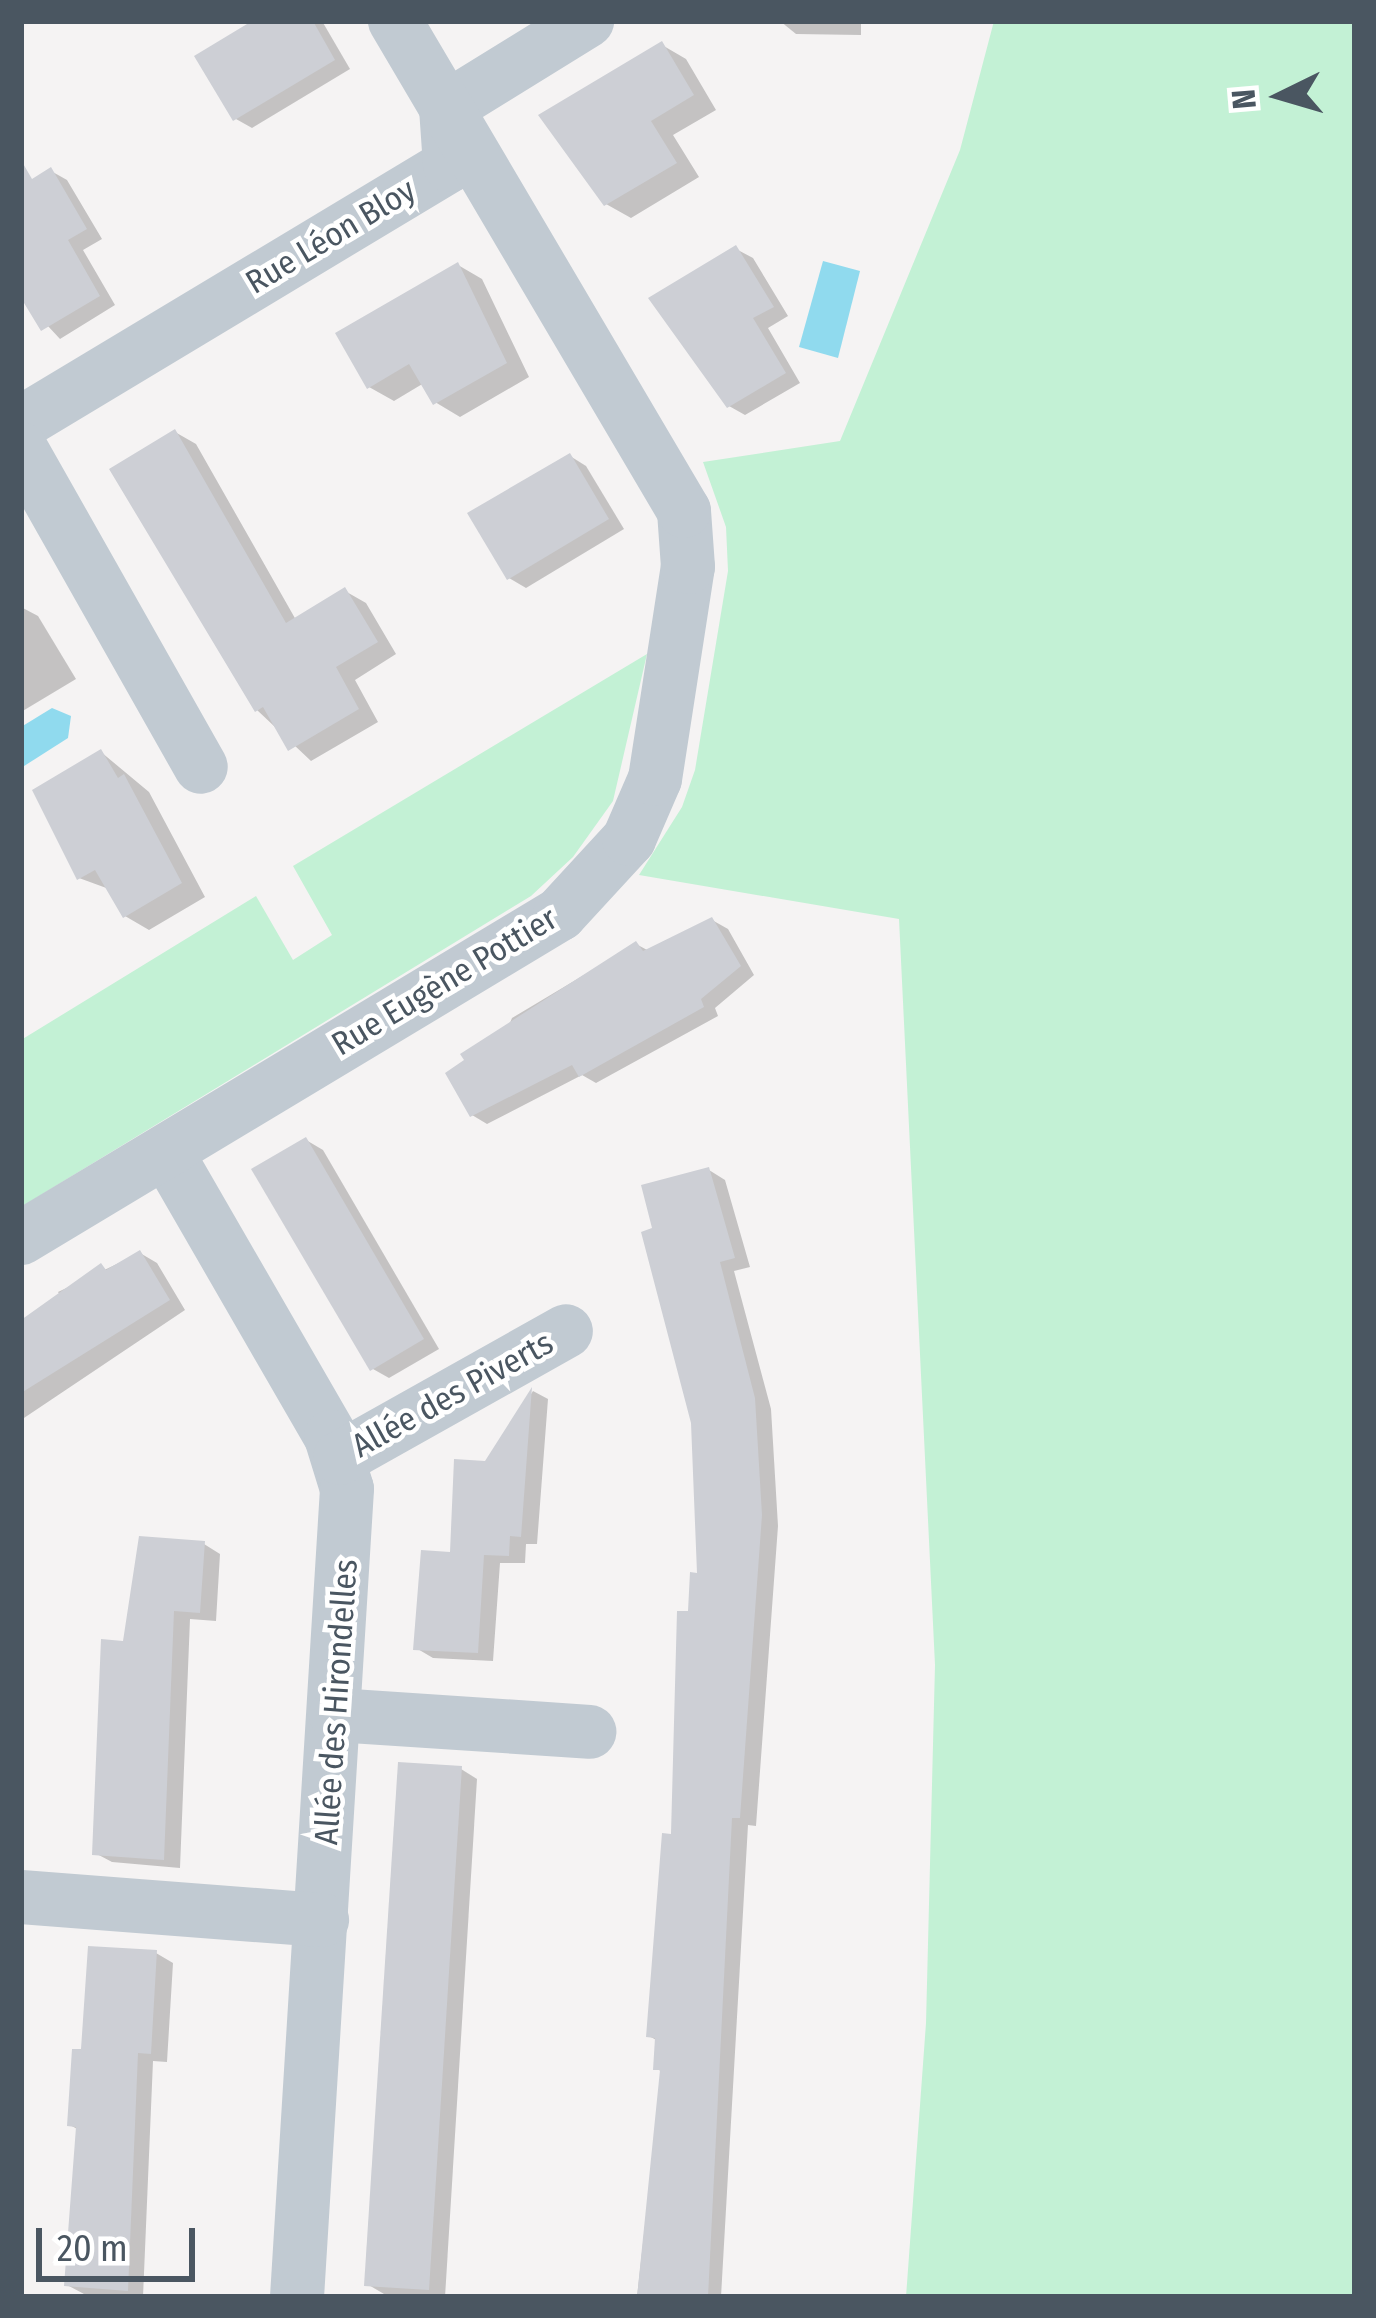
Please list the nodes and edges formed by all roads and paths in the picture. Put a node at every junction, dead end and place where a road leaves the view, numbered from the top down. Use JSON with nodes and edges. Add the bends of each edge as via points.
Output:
{"nodes":[{"id":1,"x":394,"y":21,"type":"edge"},
{"id":2,"x":587,"y":21,"type":"edge"},
{"id":3,"x":446,"y":107,"type":"junction"},
{"id":4,"x":21,"y":423,"type":"edge"},
{"id":5,"x":21,"y":449,"type":"edge"},
{"id":6,"x":201,"y":767,"type":"dead end"},
{"id":7,"x":167,"y":1153,"type":"junction"},
{"id":8,"x":21,"y":1238,"type":"edge"},
{"id":9,"x":566,"y":1331,"type":"dead end"},
{"id":10,"x":340,"y":1458,"type":"junction"},
{"id":11,"x":336,"y":1714,"type":"junction"},
{"id":12,"x":589,"y":1732,"type":"dead end"},
{"id":13,"x":21,"y":1897,"type":"edge"},
{"id":14,"x":322,"y":1920,"type":"junction"},
{"id":15,"x":297,"y":2297,"type":"edge"}],
"edges":[{"from":1,"to":3,"type":"street","name":"Rue Eugène Pottier"},
{"from":2,"to":3,"type":"street"},
{"from":3,"to":4,"type":"street","name":"Rue Léon Bloy","via":[[450,165]]},
{"from":3,"to":7,"type":"street","name":"Rue Eugène Pottier","via":[[684,511],[688,567],[655,779],[622,849],[560,914]]},
{"from":5,"to":6,"type":"street"},
{"from":7,"to":8,"type":"street","name":"Rue Eugène Pottier"},
{"from":7,"to":10,"type":"street","name":"Allée des Hirondelles"},
{"from":9,"to":10,"type":"street","name":"Allée des Piverts"},
{"from":10,"to":11,"type":"street","name":"Allée des Hirondelles","via":[[349,1539]]},
{"from":11,"to":12,"type":"street"},
{"from":11,"to":14,"type":"street","name":"Allée des Hirondelles"},
{"from":13,"to":14,"type":"street"},
{"from":14,"to":15,"type":"street","name":"Allée des Hirondelles"}]}
